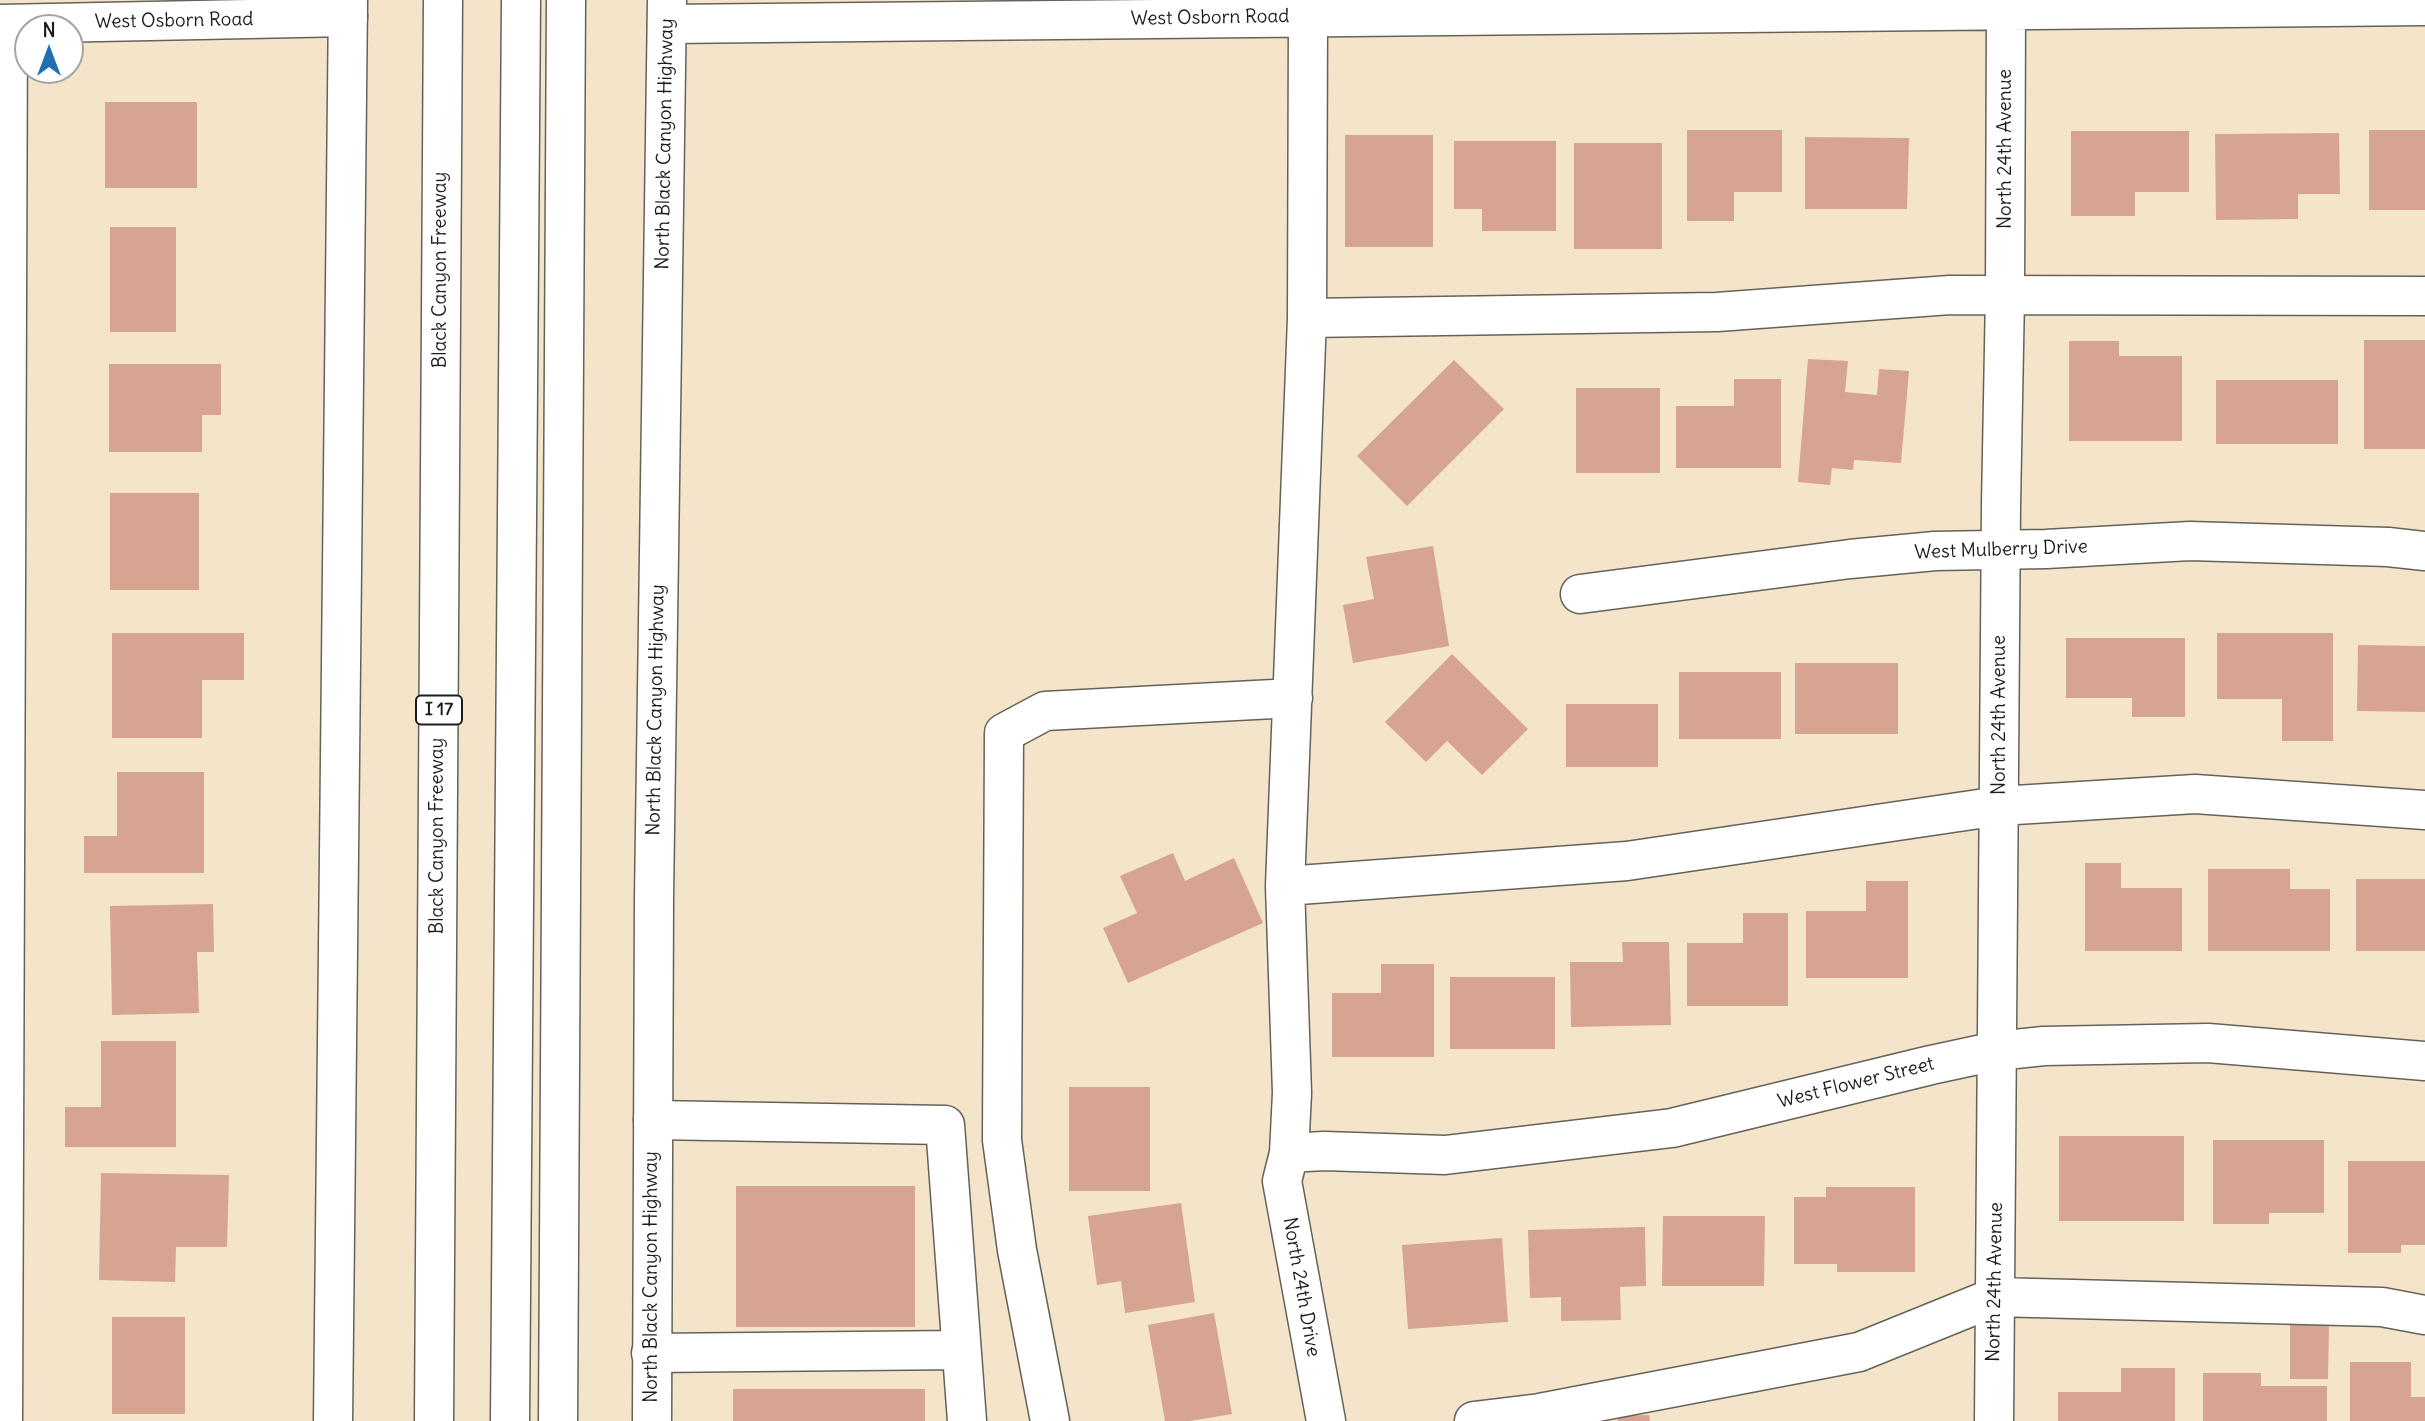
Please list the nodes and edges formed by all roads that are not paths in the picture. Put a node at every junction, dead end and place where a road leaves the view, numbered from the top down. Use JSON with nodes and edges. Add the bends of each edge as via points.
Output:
{"nodes":[{"id":1,"x":443,"y":0,"type":"edge"},
{"id":2,"x":521,"y":0,"type":"edge"},
{"id":3,"x":566,"y":0,"type":"edge"},
{"id":4,"x":2417,"y":4,"type":"edge"},
{"id":5,"x":2075,"y":5,"type":"edge"},
{"id":6,"x":1553,"y":7,"type":"edge"},
{"id":7,"x":1812,"y":7,"type":"edge"},
{"id":8,"x":348,"y":9,"type":"edge"},
{"id":9,"x":988,"y":10,"type":"edge"},
{"id":10,"x":2006,"y":10,"type":"junction"},
{"id":11,"x":110,"y":11,"type":"edge"},
{"id":12,"x":881,"y":11,"type":"edge"},
{"id":13,"x":1297,"y":11,"type":"edge"},
{"id":14,"x":667,"y":12,"type":"edge"},
{"id":15,"x":4,"y":24,"type":"edge"},
{"id":16,"x":2005,"y":295,"type":"junction"},
{"id":17,"x":2425,"y":296,"type":"edge"},
{"id":18,"x":1307,"y":318,"type":"junction"},
{"id":19,"x":4,"y":324,"type":"edge"},
{"id":20,"x":2002,"y":549,"type":"junction"},
{"id":21,"x":2425,"y":551,"type":"edge"},
{"id":22,"x":3,"y":588,"type":"edge"},
{"id":23,"x":1580,"y":594,"type":"dead end"},
{"id":24,"x":1293,"y":698,"type":"junction"},
{"id":25,"x":1999,"y":806,"type":"junction"},
{"id":26,"x":2425,"y":810,"type":"edge"},
{"id":27,"x":2,"y":852,"type":"edge"},
{"id":28,"x":1285,"y":886,"type":"junction"},
{"id":29,"x":1996,"y":1051,"type":"junction"},
{"id":30,"x":2425,"y":1060,"type":"edge"},
{"id":31,"x":653,"y":1120,"type":"junction"},
{"id":32,"x":1,"y":1132,"type":"edge"},
{"id":33,"x":1289,"y":1153,"type":"junction"},
{"id":34,"x":1995,"y":1297,"type":"junction"},
{"id":35,"x":2425,"y":1315,"type":"edge"},
{"id":36,"x":961,"y":1350,"type":"junction"},
{"id":37,"x":651,"y":1353,"type":"junction"},
{"id":38,"x":2,"y":1414,"type":"edge"},
{"id":39,"x":333,"y":1421,"type":"edge"},
{"id":40,"x":434,"y":1421,"type":"edge"},
{"id":41,"x":510,"y":1421,"type":"edge"},
{"id":42,"x":558,"y":1421,"type":"edge"},
{"id":43,"x":652,"y":1421,"type":"edge"},
{"id":44,"x":967,"y":1421,"type":"edge"},
{"id":45,"x":1050,"y":1421,"type":"edge"},
{"id":46,"x":1326,"y":1421,"type":"edge"},
{"id":47,"x":1474,"y":1421,"type":"edge"},
{"id":48,"x":1994,"y":1421,"type":"edge"}],
"edges":[{"from":1,"to":40,"type":"main road","name":"Black Canyon Freeway","number":"I 17"},
{"from":2,"to":41,"type":"main road"},
{"from":3,"to":42,"type":"main road"},
{"from":4,"to":5,"type":"main road","name":"West Osborn Road"},
{"from":5,"to":10,"type":"main road","name":"West Osborn Road"},
{"from":6,"to":7,"type":"main road","name":"West Osborn Road"},
{"from":6,"to":13,"type":"main road","name":"West Osborn Road"},
{"from":7,"to":10,"type":"main road","name":"West Osborn Road"},
{"from":8,"to":11,"type":"main road","name":"West Osborn Road"},
{"from":8,"to":39,"type":"main road"},
{"from":9,"to":12,"type":"main road","name":"West Osborn Road"},
{"from":9,"to":13,"type":"main road","name":"West Osborn Road"},
{"from":10,"to":16,"type":"main road","name":"North 24th Avenue"},
{"from":11,"to":15,"type":"main road","name":"West Osborn Road"},
{"from":12,"to":14,"type":"main road","name":"West Osborn Road"},
{"from":13,"to":18,"type":"main road","name":"North 24th Drive"},
{"from":14,"to":31,"type":"main road","name":"North Black Canyon Highway"},
{"from":15,"to":19,"type":"main road"},
{"from":16,"to":17,"type":"main road"},
{"from":16,"to":18,"type":"main road","via":[[1717,312]]},
{"from":16,"to":20,"type":"main road","name":"North 24th Avenue"},
{"from":18,"to":24,"type":"main road","name":"North 24th Drive"},
{"from":19,"to":22,"type":"main road"},
{"from":20,"to":21,"type":"main road","name":"West Mulberry Drive","via":[[2190,541]]},
{"from":20,"to":23,"type":"main road","name":"West Mulberry Drive","via":[[1850,559]]},
{"from":20,"to":25,"type":"main road","name":"North 24th Avenue"},
{"from":22,"to":27,"type":"main road"},
{"from":24,"to":28,"type":"main road","name":"North 24th Drive"},
{"from":24,"to":45,"type":"main road","via":[[1045,711],[1004,733],[1002,1140],[1017,1250]]},
{"from":25,"to":26,"type":"main road","via":[[2195,794]]},
{"from":25,"to":28,"type":"main road","via":[[1627,861]]},
{"from":25,"to":29,"type":"main road","name":"North 24th Avenue"},
{"from":27,"to":32,"type":"main road"},
{"from":28,"to":33,"type":"main road","name":"North 24th Drive","via":[[1293,1093]]},
{"from":29,"to":30,"type":"main road","name":"West Flower Street","via":[[2208,1043]]},
{"from":29,"to":33,"type":"main road","name":"West Flower Street","via":[[1672,1128],[1445,1155]]},
{"from":29,"to":34,"type":"main road","name":"North 24th Avenue"},
{"from":31,"to":36,"type":"main road","via":[[945,1125]]},
{"from":31,"to":37,"type":"main road","name":"North Black Canyon Highway"},
{"from":32,"to":38,"type":"main road"},
{"from":33,"to":46,"type":"main road","name":"North 24th Drive","via":[[1282,1181]]},
{"from":34,"to":35,"type":"main road","via":[[2382,1307]]},
{"from":34,"to":47,"type":"main road","via":[[1859,1352],[1540,1413]]},
{"from":34,"to":48,"type":"main road","name":"North 24th Avenue"},
{"from":36,"to":37,"type":"main road"},
{"from":36,"to":44,"type":"main road"},
{"from":37,"to":43,"type":"main road","name":"North Black Canyon Highway"}]}
